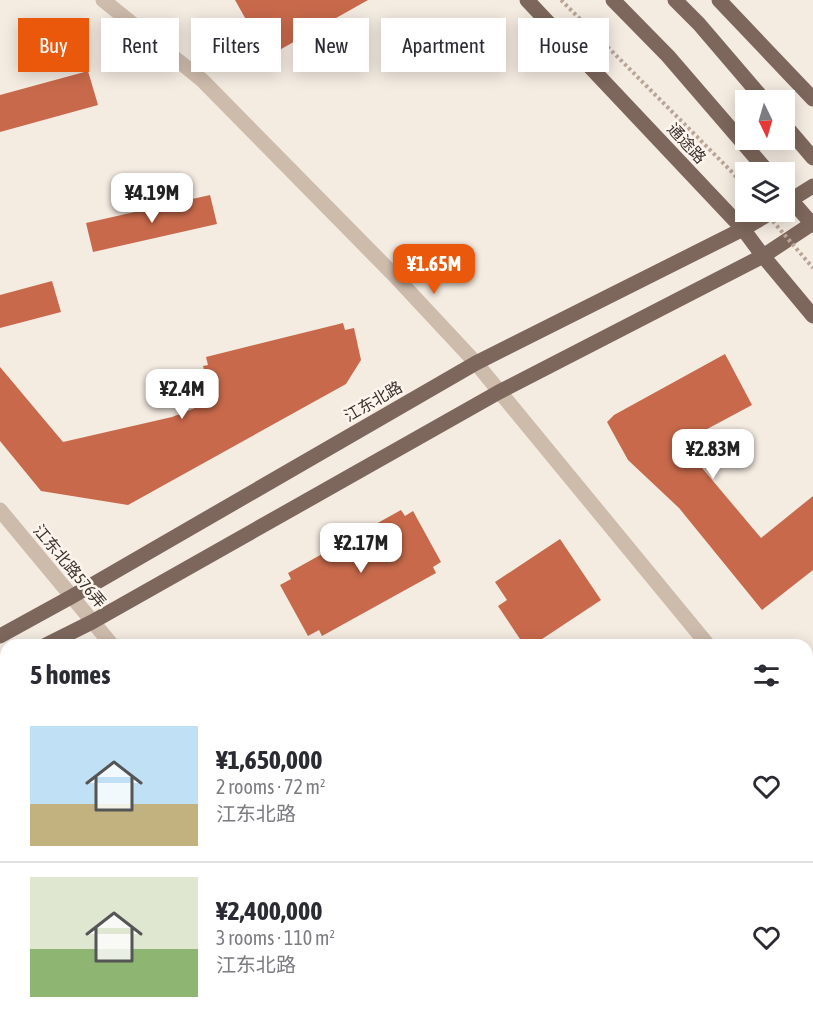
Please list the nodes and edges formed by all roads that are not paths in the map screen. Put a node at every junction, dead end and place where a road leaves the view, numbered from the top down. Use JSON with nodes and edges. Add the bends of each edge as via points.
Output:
{"nodes":[{"id":1,"x":103,"y":0,"type":"edge"},
{"id":2,"x":527,"y":0,"type":"edge"},
{"id":3,"x":613,"y":0,"type":"edge"},
{"id":4,"x":675,"y":0,"type":"edge"},
{"id":5,"x":719,"y":0,"type":"edge"},
{"id":6,"x":755,"y":90,"type":"edge"},
{"id":7,"x":813,"y":99,"type":"edge"},
{"id":8,"x":795,"y":137,"type":"edge"},
{"id":9,"x":813,"y":158,"type":"edge"},
{"id":10,"x":759,"y":162,"type":"edge"},
{"id":11,"x":813,"y":186,"type":"edge"},
{"id":12,"x":795,"y":197,"type":"edge"},
{"id":13,"x":795,"y":204,"type":"edge"},
{"id":14,"x":755,"y":222,"type":"edge"},
{"id":15,"x":813,"y":224,"type":"edge"},
{"id":16,"x":743,"y":229,"type":"junction"},
{"id":17,"x":763,"y":256,"type":"junction"},
{"id":18,"x":813,"y":316,"type":"edge"},
{"id":19,"x":476,"y":363,"type":"junction"},
{"id":20,"x":500,"y":392,"type":"junction"},
{"id":21,"x":0,"y":510,"type":"edge"},
{"id":22,"x":71,"y":597,"type":"junction"},
{"id":23,"x":92,"y":621,"type":"junction"},
{"id":24,"x":0,"y":636,"type":"edge"},
{"id":25,"x":58,"y":639,"type":"edge"},
{"id":26,"x":107,"y":639,"type":"edge"},
{"id":27,"x":703,"y":639,"type":"edge"}],
"edges":[{"from":1,"to":19,"type":"street","via":[[202,80]]},
{"from":2,"to":16,"type":"main road","name":"通途路"},
{"from":3,"to":10,"type":"main road","via":[[668,56]]},
{"from":4,"to":6,"type":"main road"},
{"from":5,"to":7,"type":"main road"},
{"from":8,"to":9,"type":"main road"},
{"from":11,"to":12,"type":"main road"},
{"from":13,"to":15,"type":"main road","bridge":true},
{"from":14,"to":16,"type":"main road","name":"江东北路"},
{"from":15,"to":17,"type":"main road"},
{"from":16,"to":17,"type":"main road","name":"通途路"},
{"from":16,"to":19,"type":"main road","name":"江东北路"},
{"from":17,"to":18,"type":"main road","name":"通途路"},
{"from":17,"to":20,"type":"main road"},
{"from":19,"to":20,"type":"street"},
{"from":19,"to":22,"type":"main road","name":"江东北路"},
{"from":20,"to":23,"type":"main road"},
{"from":20,"to":27,"type":"street"},
{"from":21,"to":22,"type":"street","name":"江东北路576弄"},
{"from":22,"to":23,"type":"street","name":"江东北路576弄"},
{"from":22,"to":24,"type":"main road","name":"江东北路"},
{"from":23,"to":25,"type":"main road"},
{"from":23,"to":26,"type":"street","name":"江东北路576弄"}]}
